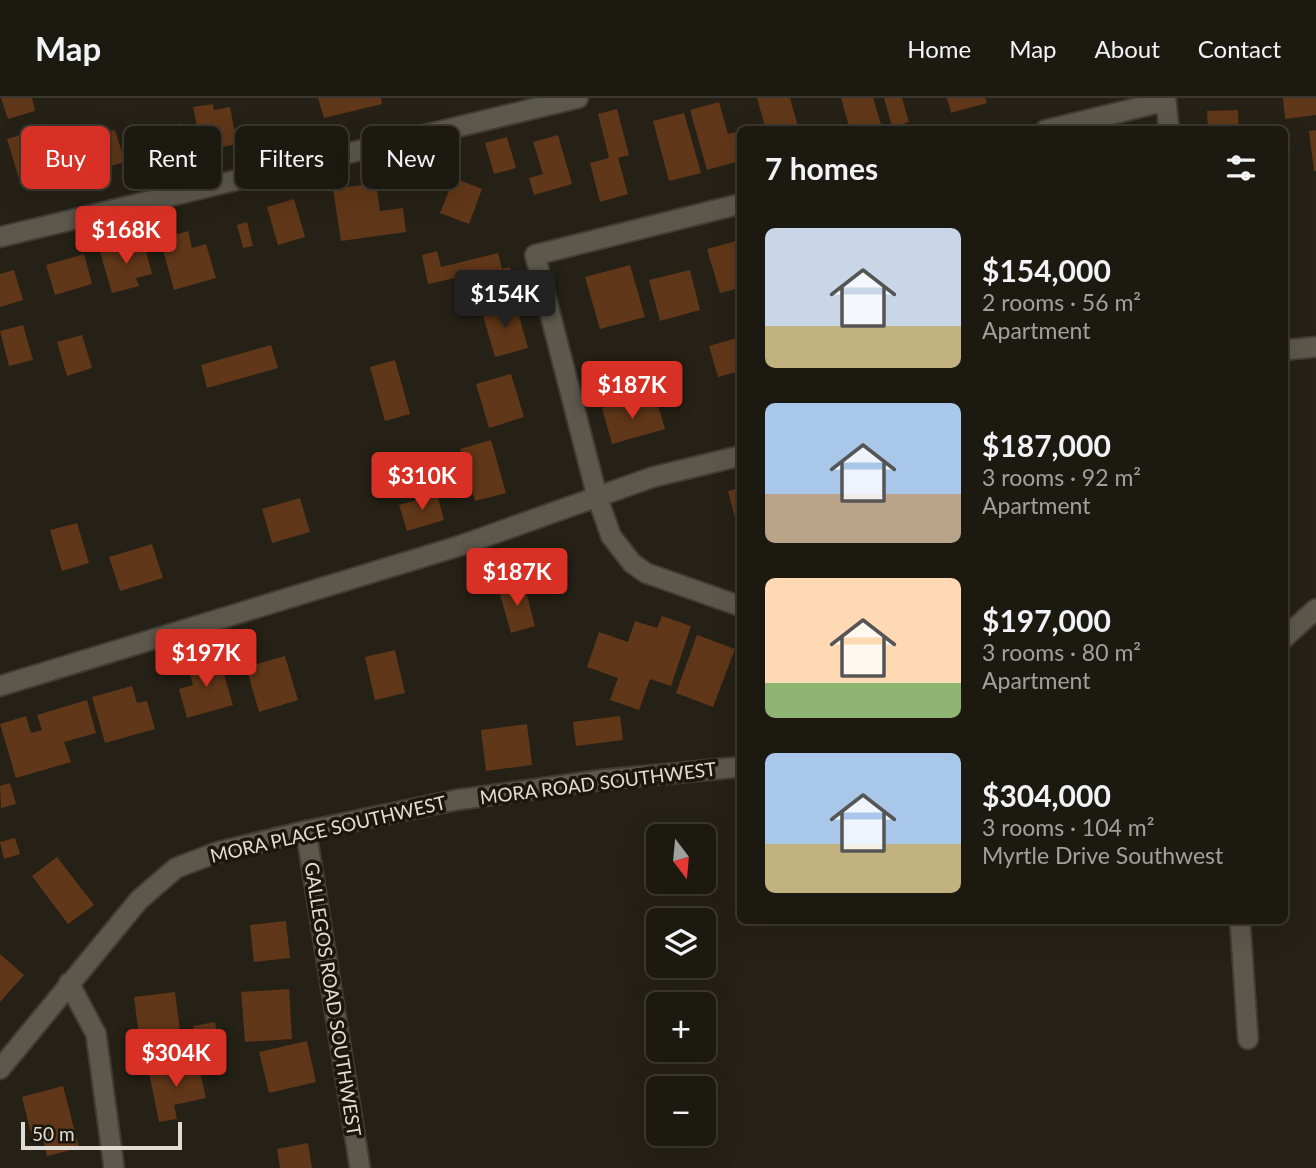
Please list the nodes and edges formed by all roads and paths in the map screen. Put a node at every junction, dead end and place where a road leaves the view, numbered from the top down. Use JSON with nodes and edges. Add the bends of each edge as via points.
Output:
{"nodes":[{"id":1,"x":578,"y":98,"type":"edge"},
{"id":2,"x":1063,"y":126,"type":"edge"},
{"id":3,"x":1169,"y":126,"type":"edge"},
{"id":4,"x":737,"y":205,"type":"edge"},
{"id":5,"x":0,"y":237,"type":"edge"},
{"id":6,"x":1316,"y":347,"type":"edge"},
{"id":7,"x":1288,"y":350,"type":"edge"},
{"id":8,"x":737,"y":457,"type":"edge"},
{"id":9,"x":597,"y":496,"type":"junction"},
{"id":10,"x":737,"y":605,"type":"edge"},
{"id":11,"x":1316,"y":609,"type":"edge"},
{"id":12,"x":1288,"y":634,"type":"edge"},
{"id":13,"x":0,"y":686,"type":"edge"},
{"id":14,"x":737,"y":767,"type":"edge"},
{"id":15,"x":456,"y":800,"type":"joint"},
{"id":16,"x":306,"y":831,"type":"junction"},
{"id":17,"x":1240,"y":924,"type":"edge"},
{"id":18,"x":69,"y":983,"type":"junction"},
{"id":19,"x":1248,"y":1039,"type":"dead end"},
{"id":20,"x":0,"y":1069,"type":"edge"},
{"id":21,"x":114,"y":1168,"type":"edge"},
{"id":22,"x":360,"y":1168,"type":"edge"}],
"edges":[{"from":1,"to":5,"type":"street"},
{"from":2,"to":3,"type":"street","via":[[1166,101]]},
{"from":4,"to":9,"type":"street","via":[[535,255]]},
{"from":6,"to":7,"type":"street"},
{"from":8,"to":9,"type":"street"},
{"from":9,"to":10,"type":"street","via":[[611,536],[632,563],[667,582]]},
{"from":9,"to":13,"type":"street","via":[[459,546]]},
{"from":11,"to":12,"type":"street"},
{"from":14,"to":15,"type":"street","name":"MORA ROAD SOUTHWEST"},
{"from":15,"to":16,"type":"street","name":"MORA PLACE SOUTHWEST"},
{"from":16,"to":18,"type":"street","name":"MORA PLACE SOUTHWEST","via":[[218,852],[176,869],[139,900]]},
{"from":16,"to":22,"type":"street","name":"GALLEGOS ROAD SOUTHWEST"},
{"from":17,"to":19,"type":"street"},
{"from":18,"to":20,"type":"street","name":"MORA PLACE SOUTHWEST"},
{"from":18,"to":21,"type":"street","via":[[96,1034]]}]}
